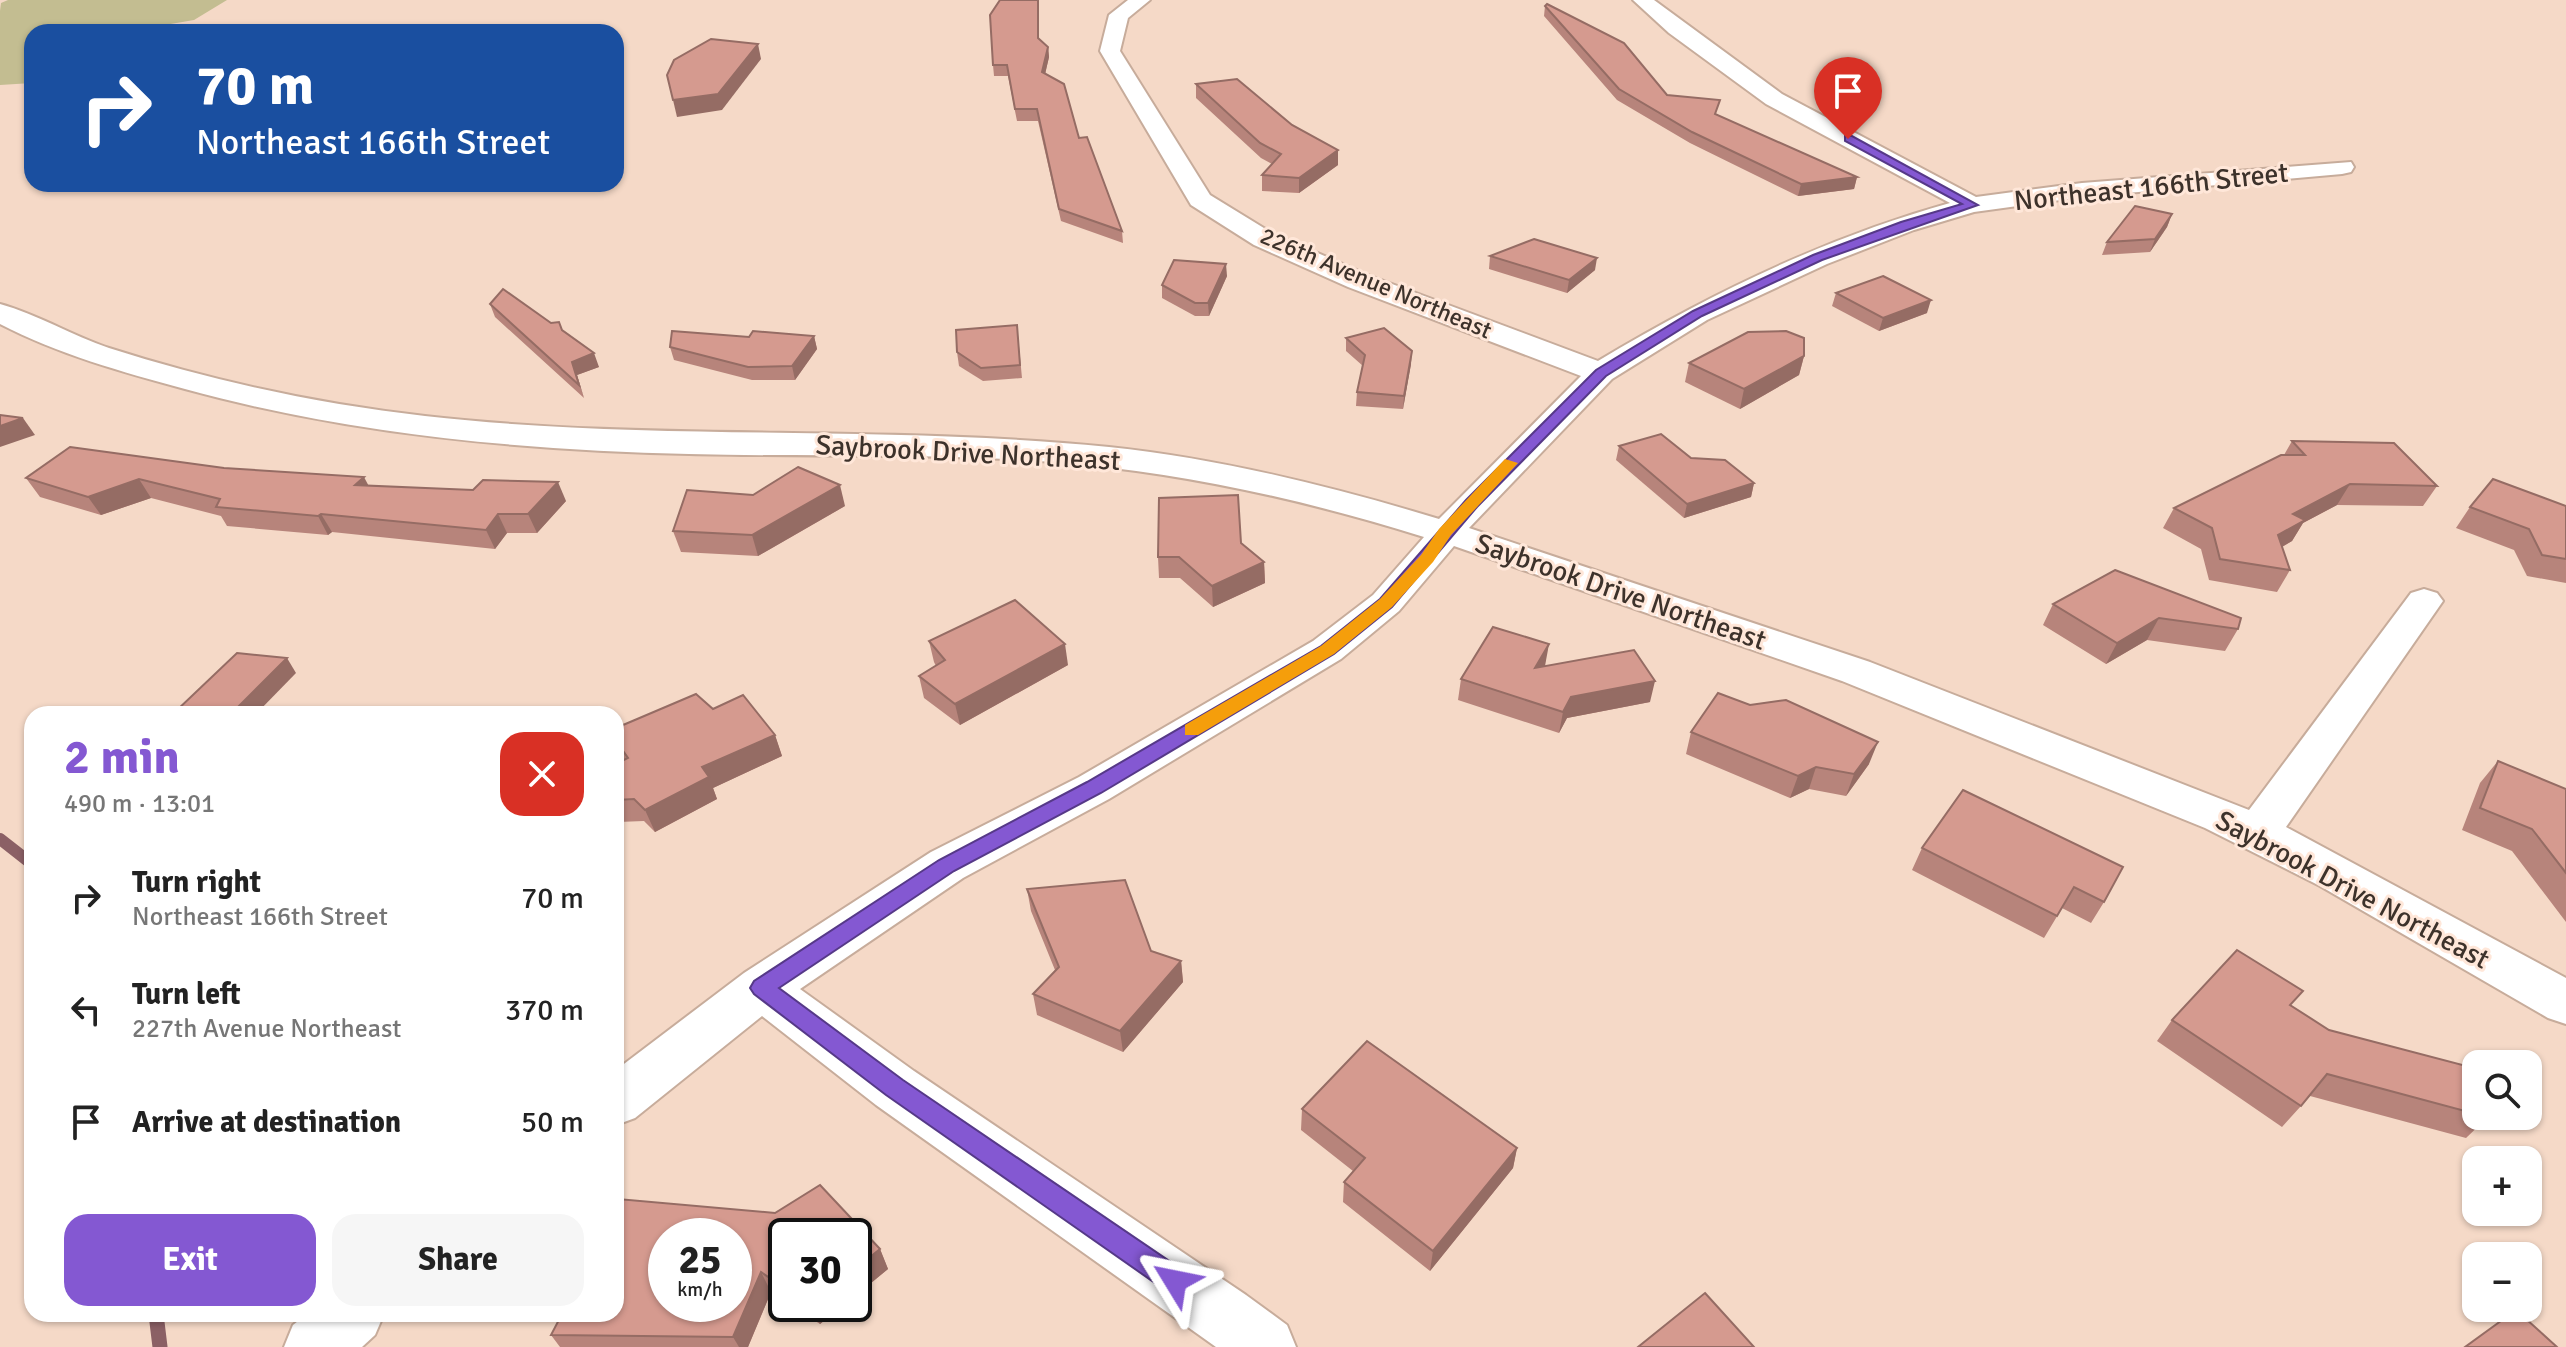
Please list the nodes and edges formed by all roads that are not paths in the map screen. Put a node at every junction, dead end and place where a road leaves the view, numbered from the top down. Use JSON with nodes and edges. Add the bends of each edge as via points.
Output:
{"nodes":[{"id":1,"x":1141,"y":0,"type":"edge"},
{"id":2,"x":1642,"y":0,"type":"edge"},
{"id":3,"x":2342,"y":167,"type":"dead end"},
{"id":4,"x":1972,"y":205,"type":"junction"},
{"id":5,"x":0,"y":313,"type":"edge"},
{"id":6,"x":1601,"y":373,"type":"junction"},
{"id":7,"x":1445,"y":532,"type":"junction"},
{"id":8,"x":2424,"y":601,"type":"dead end"},
{"id":9,"x":2257,"y":833,"type":"junction"},
{"id":10,"x":762,"y":988,"type":"junction"},
{"id":11,"x":2566,"y":1003,"type":"edge"},
{"id":12,"x":624,"y":1095,"type":"edge"},
{"id":13,"x":345,"y":1322,"type":"edge"},
{"id":14,"x":315,"y":1347,"type":"edge"},
{"id":15,"x":1265,"y":1347,"type":"edge"}],
"edges":[{"from":1,"to":6,"type":"street","name":"226th Avenue Northeast","via":[[1119,15],[1110,51],[1200,200],[1263,239],[1358,281]]},
{"from":2,"to":4,"type":"street","via":[[1774,99]]},
{"from":3,"to":4,"type":"street","name":"Northeast 166th Street"},
{"from":4,"to":6,"type":"street","name":"Northeast 166th Street","via":[[1817,258],[1697,314]]},
{"from":5,"to":7,"type":"street","name":"Saybrook Drive Northeast","via":[[52,341],[211,388],[321,410],[492,432],[683,444],[920,444],[1068,451],[1292,488]]},
{"from":6,"to":7,"type":"street","name":"Northeast 166th Street"},
{"from":7,"to":9,"type":"street","name":"Saybrook Drive Northeast","via":[[1706,617],[1982,718]]},
{"from":7,"to":10,"type":"street","name":"Northeast 166th Street","via":[[1386,603],[1327,650],[1094,788],[947,865]]},
{"from":8,"to":9,"type":"street"},
{"from":9,"to":11,"type":"street","name":"Saybrook Drive Northeast"},
{"from":10,"to":12,"type":"street","name":"Northeast 166th Street"},
{"from":10,"to":15,"type":"street","via":[[895,1088]]},
{"from":13,"to":14,"type":"street"}]}
